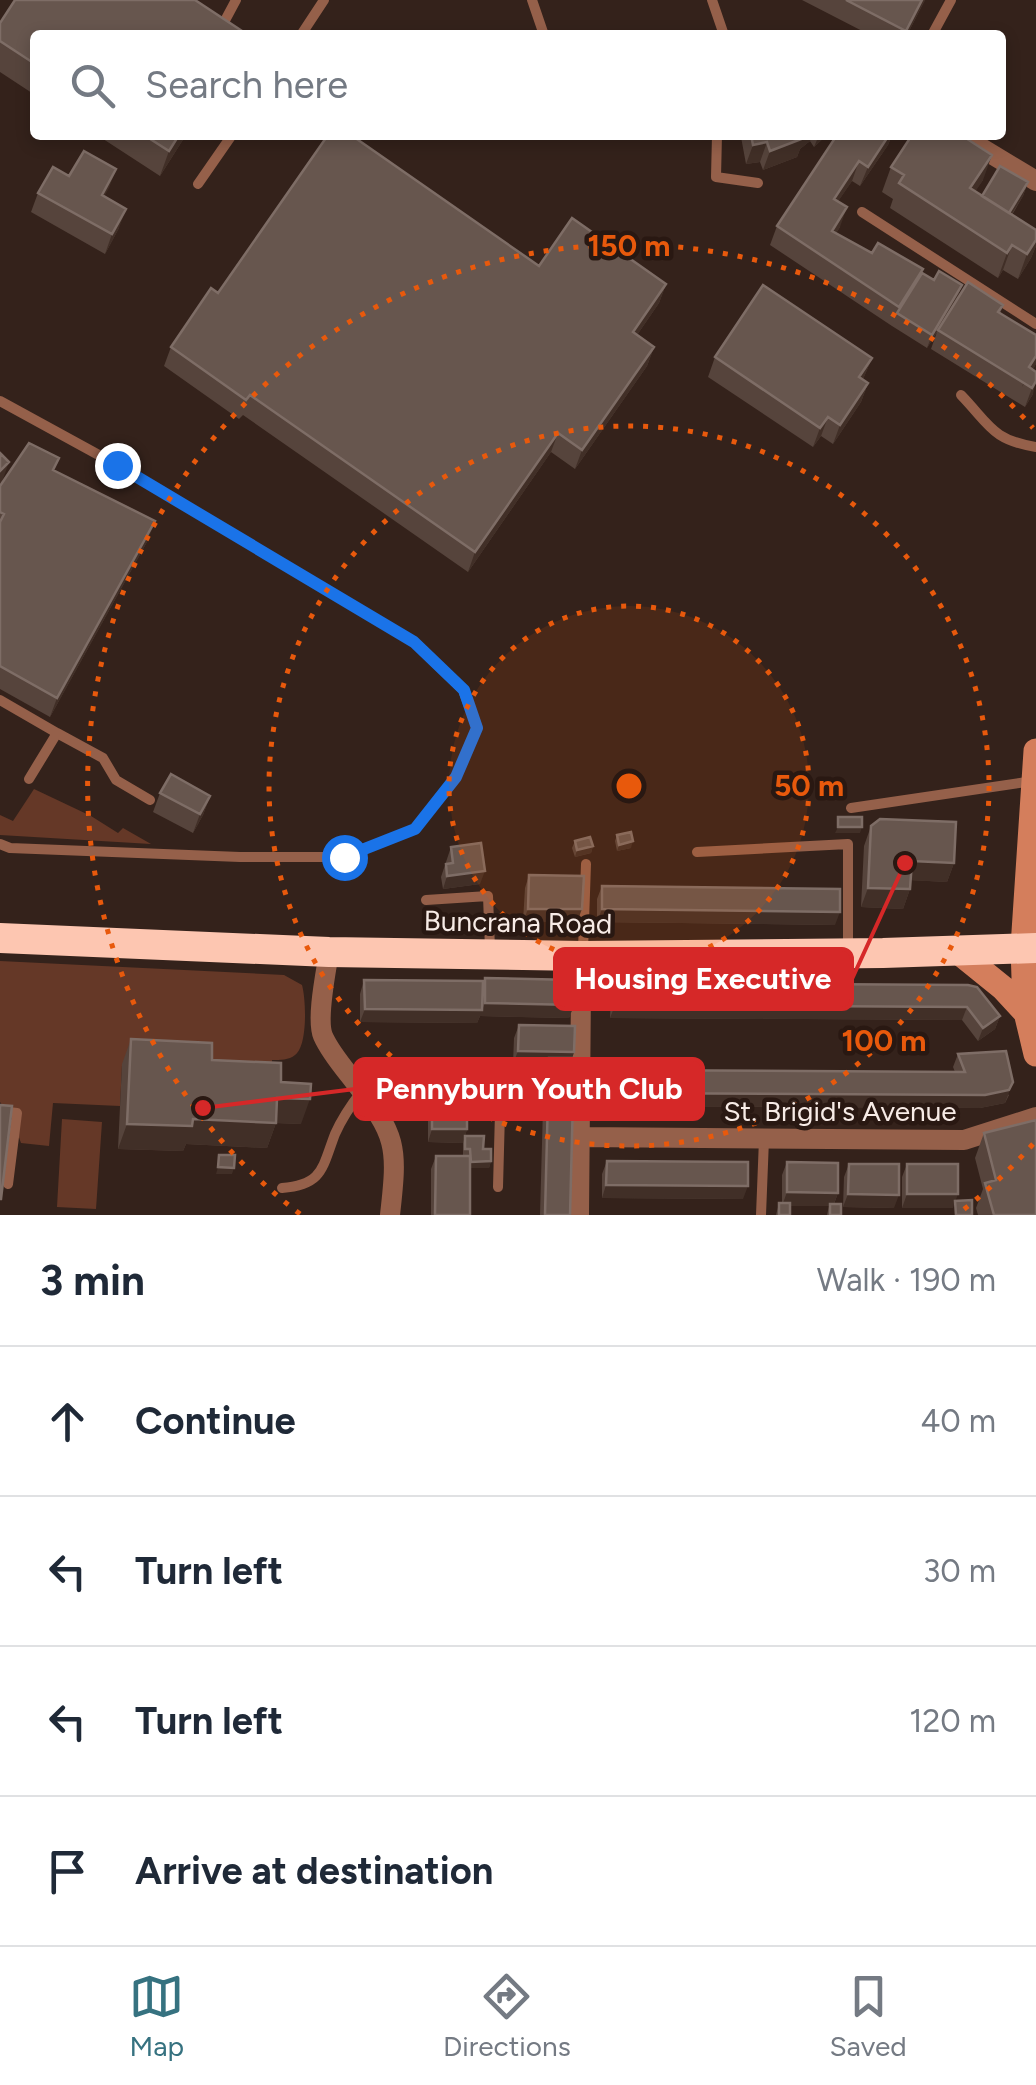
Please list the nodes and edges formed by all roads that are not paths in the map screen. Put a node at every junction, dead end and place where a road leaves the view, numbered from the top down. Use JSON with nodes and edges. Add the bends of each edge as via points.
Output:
{"nodes":[{"id":1,"x":236,"y":0,"type":"edge"},
{"id":2,"x":324,"y":0,"type":"edge"},
{"id":3,"x":532,"y":0,"type":"edge"},
{"id":4,"x":712,"y":0,"type":"edge"},
{"id":5,"x":951,"y":0,"type":"edge"},
{"id":6,"x":221,"y":30,"type":"edge"},
{"id":7,"x":304,"y":30,"type":"edge"},
{"id":8,"x":542,"y":30,"type":"edge"},
{"id":9,"x":722,"y":30,"type":"edge"},
{"id":10,"x":935,"y":30,"type":"edge"},
{"id":11,"x":229,"y":140,"type":"edge"},
{"id":12,"x":717,"y":140,"type":"edge"},
{"id":13,"x":968,"y":140,"type":"edge"},
{"id":14,"x":1036,"y":181,"type":"edge"},
{"id":15,"x":758,"y":183,"type":"dead end"},
{"id":16,"x":198,"y":184,"type":"dead end"},
{"id":17,"x":862,"y":212,"type":"dead end"},
{"id":18,"x":1036,"y":324,"type":"edge"},
{"id":19,"x":961,"y":395,"type":"dead end"},
{"id":20,"x":0,"y":401,"type":"edge"},
{"id":21,"x":1036,"y":447,"type":"edge"},
{"id":22,"x":0,"y":700,"type":"edge"},
{"id":23,"x":57,"y":733,"type":"junction"},
{"id":24,"x":1036,"y":751,"type":"edge"},
{"id":25,"x":30,"y":779,"type":"dead end"},
{"id":26,"x":1035,"y":781,"type":"edge"},
{"id":27,"x":150,"y":800,"type":"dead end"},
{"id":28,"x":851,"y":808,"type":"dead end"},
{"id":29,"x":1034,"y":823,"type":"edge"},
{"id":30,"x":0,"y":844,"type":"edge"},
{"id":31,"x":697,"y":852,"type":"dead end"},
{"id":32,"x":586,"y":864,"type":"dead end"},
{"id":33,"x":426,"y":900,"type":"dead end"},
{"id":34,"x":0,"y":938,"type":"edge"},
{"id":35,"x":1030,"y":947,"type":"edge"},
{"id":36,"x":956,"y":950,"type":"junction"},
{"id":37,"x":329,"y":952,"type":"junction"},
{"id":38,"x":848,"y":954,"type":"junction"},
{"id":39,"x":491,"y":955,"type":"junction"},
{"id":40,"x":583,"y":956,"type":"junction"},
{"id":41,"x":582,"y":987,"type":"dead end"},
{"id":42,"x":1029,"y":1007,"type":"edge"},
{"id":43,"x":1036,"y":1054,"type":"edge"},
{"id":44,"x":580,"y":1071,"type":"junction"},
{"id":45,"x":362,"y":1091,"type":"junction"},
{"id":46,"x":0,"y":1111,"type":"edge"},
{"id":47,"x":1036,"y":1118,"type":"edge"},
{"id":48,"x":580,"y":1138,"type":"junction"},
{"id":49,"x":764,"y":1139,"type":"junction"},
{"id":50,"x":8,"y":1184,"type":"edge"},
{"id":51,"x":282,"y":1188,"type":"dead end"},
{"id":52,"x":498,"y":1188,"type":"dead end"},
{"id":53,"x":390,"y":1215,"type":"edge"},
{"id":54,"x":579,"y":1215,"type":"edge"},
{"id":55,"x":761,"y":1215,"type":"edge"}],
"edges":[{"from":1,"to":6,"type":"lane"},
{"from":2,"to":7,"type":"lane"},
{"from":3,"to":8,"type":"lane"},
{"from":4,"to":9,"type":"lane"},
{"from":5,"to":10,"type":"lane"},
{"from":11,"to":16,"type":"lane"},
{"from":12,"to":15,"type":"lane","via":[[716,177]]},
{"from":13,"to":14,"type":"street"},
{"from":17,"to":18,"type":"lane"},
{"from":19,"to":21,"type":"lane","via":[[994,434]]},
{"from":20,"to":30,"type":"lane","via":[[414,642],[464,690],[477,728],[456,777],[415,829],[344,857]]},
{"from":22,"to":23,"type":"lane"},
{"from":23,"to":25,"type":"lane"},
{"from":23,"to":27,"type":"lane","via":[[103,758],[116,780]]},
{"from":24,"to":26,"type":"main road"},
{"from":26,"to":28,"type":"lane"},
{"from":26,"to":29,"type":"main road"},
{"from":29,"to":35,"type":"main road"},
{"from":31,"to":38,"type":"lane","via":[[848,844]]},
{"from":32,"to":40,"type":"lane"},
{"from":33,"to":39,"type":"lane","via":[[488,896]]},
{"from":34,"to":37,"type":"highway","name":"Buncrana Road"},
{"from":35,"to":36,"type":"highway","name":"Buncrana Road"},
{"from":35,"to":42,"type":"main road"},
{"from":36,"to":38,"type":"highway","name":"Buncrana Road"},
{"from":36,"to":42,"type":"main road"},
{"from":37,"to":39,"type":"highway","name":"Buncrana Road"},
{"from":37,"to":45,"type":"street","via":[[322,1033]]},
{"from":38,"to":40,"type":"highway","name":"Buncrana Road"},
{"from":39,"to":40,"type":"highway","name":"Buncrana Road"},
{"from":41,"to":44,"type":"street"},
{"from":42,"to":43,"type":"main road"},
{"from":44,"to":48,"type":"street"},
{"from":44,"to":52,"type":"lane","via":[[515,1068],[502,1075]]},
{"from":45,"to":51,"type":"lane","via":[[316,1179]]},
{"from":45,"to":53,"type":"street","via":[[393,1142]]},
{"from":46,"to":50,"type":"lane","via":[[17,1113]]},
{"from":47,"to":49,"type":"street","name":"St. Brigid's Avenue","via":[[964,1140]]},
{"from":48,"to":49,"type":"street","name":"St. Brigid's Avenue"},
{"from":48,"to":54,"type":"street"},
{"from":49,"to":55,"type":"lane"}]}
